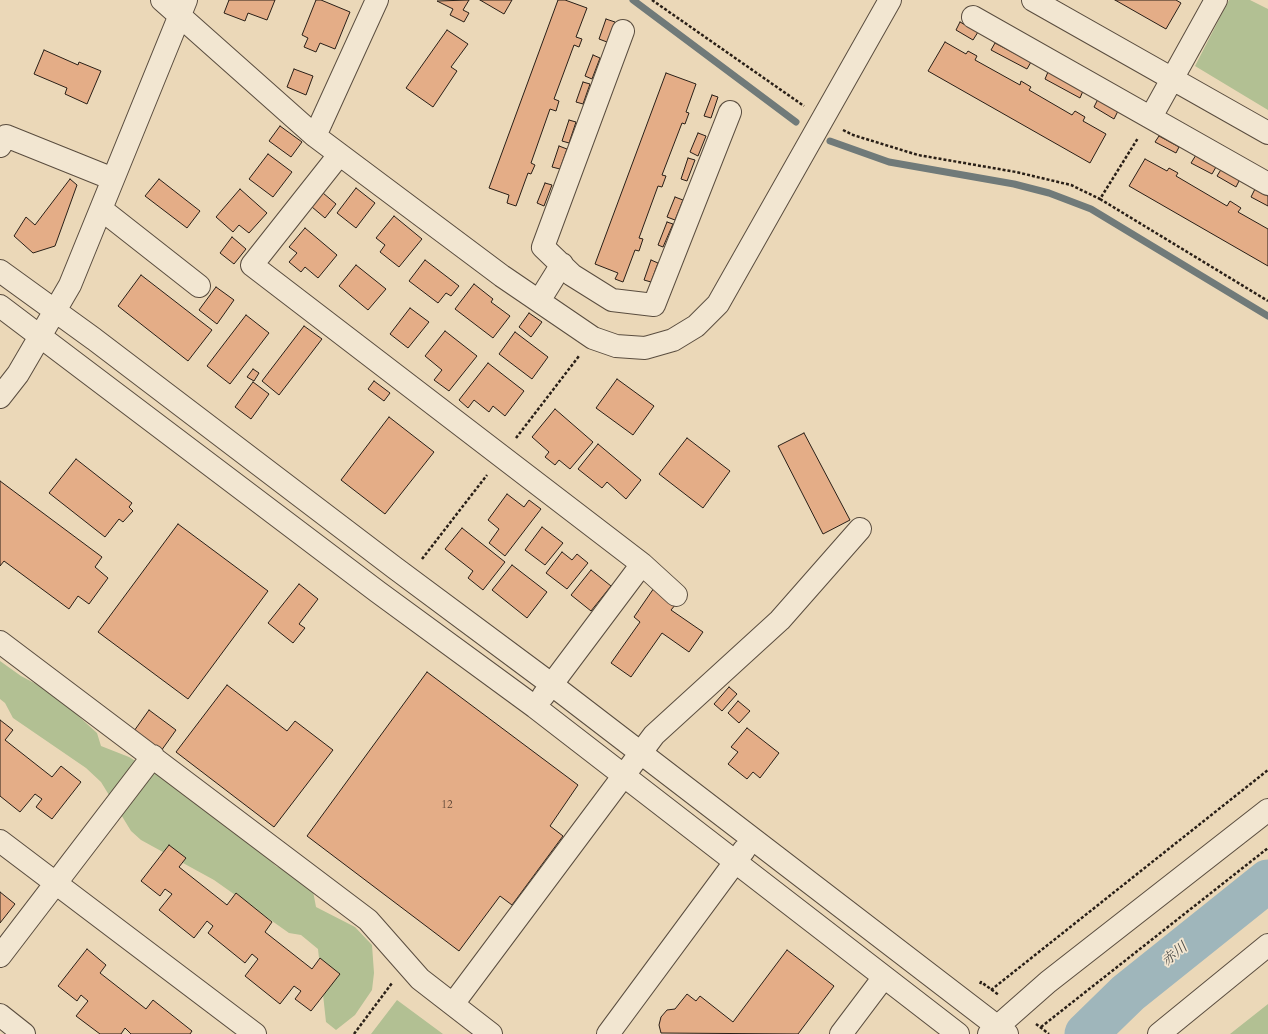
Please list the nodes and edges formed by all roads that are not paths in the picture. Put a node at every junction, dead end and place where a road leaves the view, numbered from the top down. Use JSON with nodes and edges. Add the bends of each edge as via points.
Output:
{"nodes":[{"id":1,"x":162,"y":0,"type":"edge"},
{"id":2,"x":377,"y":0,"type":"edge"},
{"id":3,"x":890,"y":0,"type":"edge"},
{"id":4,"x":1033,"y":0,"type":"edge"},
{"id":5,"x":1216,"y":0,"type":"edge"},
{"id":6,"x":183,"y":8,"type":"edge"},
{"id":7,"x":973,"y":17,"type":"dead end"},
{"id":8,"x":623,"y":31,"type":"dead end"},
{"id":9,"x":1171,"y":79,"type":"junction"},
{"id":10,"x":730,"y":112,"type":"dead end"},
{"id":11,"x":1151,"y":117,"type":"junction"},
{"id":12,"x":1268,"y":133,"type":"edge"},
{"id":13,"x":315,"y":136,"type":"junction"},
{"id":14,"x":0,"y":146,"type":"edge"},
{"id":15,"x":339,"y":155,"type":"junction"},
{"id":16,"x":113,"y":179,"type":"junction"},
{"id":17,"x":1268,"y":184,"type":"edge"},
{"id":18,"x":101,"y":209,"type":"junction"},
{"id":19,"x":562,"y":264,"type":"junction"},
{"id":20,"x":0,"y":270,"type":"edge"},
{"id":21,"x":199,"y":286,"type":"dead end"},
{"id":22,"x":539,"y":301,"type":"junction"},
{"id":23,"x":0,"y":306,"type":"edge"},
{"id":24,"x":55,"y":310,"type":"junction"},
{"id":25,"x":39,"y":336,"type":"junction"},
{"id":26,"x":0,"y":397,"type":"edge"},
{"id":27,"x":860,"y":528,"type":"dead end"},
{"id":28,"x":642,"y":564,"type":"junction"},
{"id":29,"x":676,"y":595,"type":"dead end"},
{"id":30,"x":0,"y":642,"type":"edge"},
{"id":31,"x":551,"y":684,"type":"junction"},
{"id":32,"x":535,"y":706,"type":"junction"},
{"id":33,"x":641,"y":752,"type":"junction"},
{"id":34,"x":153,"y":756,"type":"junction"},
{"id":35,"x":624,"y":775,"type":"junction"},
{"id":36,"x":1268,"y":810,"type":"edge"},
{"id":37,"x":753,"y":838,"type":"junction"},
{"id":38,"x":0,"y":841,"type":"edge"},
{"id":39,"x":735,"y":862,"type":"junction"},
{"id":40,"x":56,"y":883,"type":"junction"},
{"id":41,"x":1268,"y":945,"type":"edge"},
{"id":42,"x":0,"y":956,"type":"edge"},
{"id":43,"x":884,"y":977,"type":"junction"},
{"id":44,"x":452,"y":1004,"type":"junction"},
{"id":45,"x":0,"y":1015,"type":"edge"},
{"id":46,"x":998,"y":1032,"type":"edge"},
{"id":47,"x":24,"y":1034,"type":"edge"},
{"id":48,"x":255,"y":1034,"type":"edge"},
{"id":49,"x":491,"y":1034,"type":"edge"},
{"id":50,"x":608,"y":1034,"type":"edge"},
{"id":51,"x":841,"y":1034,"type":"edge"},
{"id":52,"x":958,"y":1034,"type":"edge"},
{"id":53,"x":1159,"y":1034,"type":"edge"}],
"edges":[{"from":1,"to":6,"type":"street"},
{"from":2,"to":13,"type":"street"},
{"from":3,"to":22,"type":"street","via":[[718,304],[696,326],[673,340],[645,348],[616,346],[592,338]]},
{"from":4,"to":9,"type":"street"},
{"from":5,"to":9,"type":"street"},
{"from":6,"to":13,"type":"street"},
{"from":6,"to":16,"type":"street"},
{"from":7,"to":11,"type":"street"},
{"from":8,"to":19,"type":"street","via":[[543,247]]},
{"from":9,"to":11,"type":"street"},
{"from":9,"to":12,"type":"street"},
{"from":10,"to":19,"type":"street","via":[[654,305],[612,300],[572,275]]},
{"from":11,"to":17,"type":"street"},
{"from":13,"to":15,"type":"street"},
{"from":14,"to":16,"type":"street","via":[[6,136]]},
{"from":15,"to":22,"type":"street"},
{"from":15,"to":28,"type":"street","via":[[252,265]]},
{"from":16,"to":18,"type":"street"},
{"from":18,"to":21,"type":"street"},
{"from":18,"to":24,"type":"street","via":[[70,285]]},
{"from":19,"to":22,"type":"street"},
{"from":20,"to":24,"type":"street"},
{"from":23,"to":25,"type":"street"},
{"from":24,"to":25,"type":"street"},
{"from":24,"to":31,"type":"street"},
{"from":25,"to":26,"type":"street","via":[[18,374]]},
{"from":25,"to":32,"type":"street","via":[[378,592]]},
{"from":27,"to":33,"type":"street","via":[[780,620],[654,735]]},
{"from":28,"to":29,"type":"street"},
{"from":28,"to":31,"type":"street"},
{"from":30,"to":34,"type":"street"},
{"from":31,"to":32,"type":"street"},
{"from":31,"to":33,"type":"street"},
{"from":32,"to":35,"type":"street"},
{"from":33,"to":35,"type":"street"},
{"from":33,"to":37,"type":"street"},
{"from":34,"to":40,"type":"street"},
{"from":34,"to":44,"type":"street","via":[[368,920],[420,979]]},
{"from":35,"to":39,"type":"street"},
{"from":35,"to":44,"type":"street"},
{"from":36,"to":46,"type":"street","via":[[1054,977]]},
{"from":37,"to":39,"type":"street"},
{"from":37,"to":46,"type":"street"},
{"from":38,"to":40,"type":"street"},
{"from":39,"to":43,"type":"street"},
{"from":39,"to":50,"type":"street"},
{"from":40,"to":42,"type":"street"},
{"from":40,"to":48,"type":"street"},
{"from":41,"to":53,"type":"street"},
{"from":43,"to":51,"type":"street"},
{"from":43,"to":52,"type":"street"},
{"from":44,"to":49,"type":"street"},
{"from":45,"to":47,"type":"street"}]}
